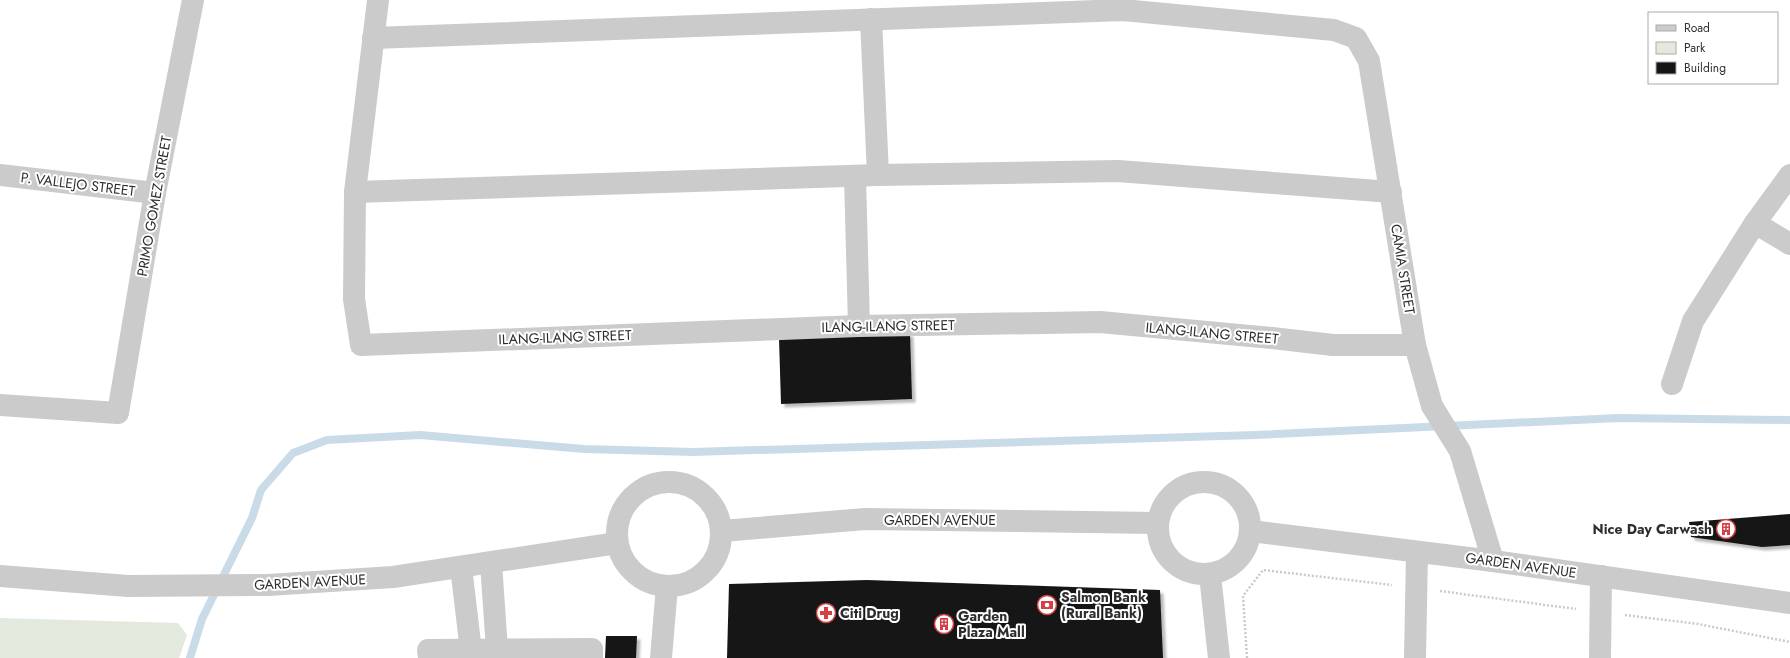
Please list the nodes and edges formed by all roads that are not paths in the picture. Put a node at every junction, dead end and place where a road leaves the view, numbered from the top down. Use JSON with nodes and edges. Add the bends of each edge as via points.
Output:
{"nodes":[{"id":1,"x":193,"y":0,"type":"edge"},
{"id":2,"x":378,"y":0,"type":"edge"},
{"id":3,"x":1123,"y":5,"type":"edge"},
{"id":4,"x":871,"y":19,"type":"junction"},
{"id":5,"x":373,"y":38,"type":"junction"},
{"id":6,"x":0,"y":175,"type":"edge"},
{"id":7,"x":878,"y":175,"type":"junction"},
{"id":8,"x":1790,"y":175,"type":"edge"},
{"id":9,"x":855,"y":177,"type":"junction"},
{"id":10,"x":355,"y":192,"type":"junction"},
{"id":11,"x":1392,"y":192,"type":"junction"},
{"id":12,"x":155,"y":193,"type":"junction"},
{"id":13,"x":1755,"y":223,"type":"junction"},
{"id":14,"x":1790,"y":244,"type":"edge"},
{"id":15,"x":859,"y":326,"type":"junction"},
{"id":16,"x":1415,"y":345,"type":"junction"},
{"id":17,"x":1672,"y":384,"type":"dead end"},
{"id":18,"x":0,"y":405,"type":"edge"},
{"id":19,"x":1158,"y":523,"type":"junction"},
{"id":20,"x":722,"y":531,"type":"junction"},
{"id":21,"x":1251,"y":531,"type":"junction"},
{"id":22,"x":617,"y":543,"type":"junction"},
{"id":23,"x":1417,"y":552,"type":"junction"},
{"id":24,"x":491,"y":562,"type":"junction"},
{"id":25,"x":1493,"y":562,"type":"junction"},
{"id":26,"x":461,"y":567,"type":"junction"},
{"id":27,"x":1210,"y":575,"type":"junction"},
{"id":28,"x":0,"y":576,"type":"edge"},
{"id":29,"x":1601,"y":576,"type":"junction"},
{"id":30,"x":667,"y":586,"type":"junction"},
{"id":31,"x":1790,"y":603,"type":"edge"},
{"id":32,"x":498,"y":650,"type":"junction"},
{"id":33,"x":471,"y":651,"type":"junction"},
{"id":34,"x":429,"y":658,"type":"edge"},
{"id":35,"x":592,"y":658,"type":"edge"},
{"id":36,"x":661,"y":658,"type":"edge"},
{"id":37,"x":1219,"y":658,"type":"edge"},
{"id":38,"x":1415,"y":658,"type":"edge"},
{"id":39,"x":1600,"y":658,"type":"edge"}],
"edges":[{"from":1,"to":12,"type":"street","name":"PRIMO GOMEZ STREET"},
{"from":2,"to":5,"type":"street"},
{"from":3,"to":4,"type":"street","name":"CAMIA STREET"},
{"from":3,"to":11,"type":"street","name":"CAMIA STREET","via":[[1334,30],[1356,38],[1369,60]]},
{"from":4,"to":5,"type":"street","name":"CAMIA STREET"},
{"from":4,"to":7,"type":"street"},
{"from":5,"to":10,"type":"street"},
{"from":6,"to":12,"type":"street","name":"P. VALLEJO STREET"},
{"from":7,"to":9,"type":"street"},
{"from":7,"to":11,"type":"street","via":[[1118,171]]},
{"from":8,"to":13,"type":"street"},
{"from":9,"to":10,"type":"street"},
{"from":9,"to":15,"type":"street"},
{"from":10,"to":15,"type":"street","name":"ILANG-ILANG STREET","via":[[354,299],[361,345]]},
{"from":11,"to":16,"type":"street","name":"CAMIA STREET"},
{"from":12,"to":18,"type":"street","name":"PRIMO GOMEZ STREET","via":[[118,413]]},
{"from":13,"to":14,"type":"street"},
{"from":13,"to":17,"type":"street","via":[[1693,321]]},
{"from":15,"to":16,"type":"street","name":"ILANG-ILANG STREET","via":[[1100,322],[1333,345]]},
{"from":16,"to":25,"type":"street","name":"CAMIA STREET","via":[[1432,406],[1460,451]]},
{"from":19,"to":20,"type":"street","name":"GARDEN AVENUE","via":[[865,519]]},
{"from":19,"to":21,"type":"street","via":[[1163,506],[1174,492],[1190,484],[1208,482],[1225,487],[1240,497],[1248,513]]},
{"from":19,"to":27,"type":"street","via":[[1160,544],[1171,562],[1190,573]]},
{"from":20,"to":22,"type":"street","via":[[716,511],[703,494],[684,484],[663,483],[643,489],[628,503],[619,522]]},
{"from":20,"to":30,"type":"street","via":[[718,553],[706,573],[686,584]]},
{"from":21,"to":23,"type":"street","name":"GARDEN AVENUE"},
{"from":21,"to":27,"type":"street","via":[[1247,546],[1239,560],[1226,569]]},
{"from":22,"to":24,"type":"street","name":"GARDEN AVENUE"},
{"from":22,"to":30,"type":"street","via":[[633,572],[646,581]]},
{"from":23,"to":25,"type":"street","name":"GARDEN AVENUE"},
{"from":23,"to":38,"type":"street"},
{"from":24,"to":26,"type":"street","name":"GARDEN AVENUE"},
{"from":24,"to":32,"type":"street"},
{"from":25,"to":29,"type":"street","name":"GARDEN AVENUE"},
{"from":26,"to":28,"type":"street","name":"GARDEN AVENUE","via":[[393,578],[268,585],[128,586]]},
{"from":26,"to":33,"type":"street"},
{"from":27,"to":37,"type":"street"},
{"from":29,"to":31,"type":"street","name":"GARDEN AVENUE"},
{"from":29,"to":39,"type":"street"},
{"from":30,"to":36,"type":"street"},
{"from":32,"to":33,"type":"street"},
{"from":32,"to":35,"type":"street","via":[[592,649]]},
{"from":33,"to":34,"type":"street","via":[[428,650]]}]}
